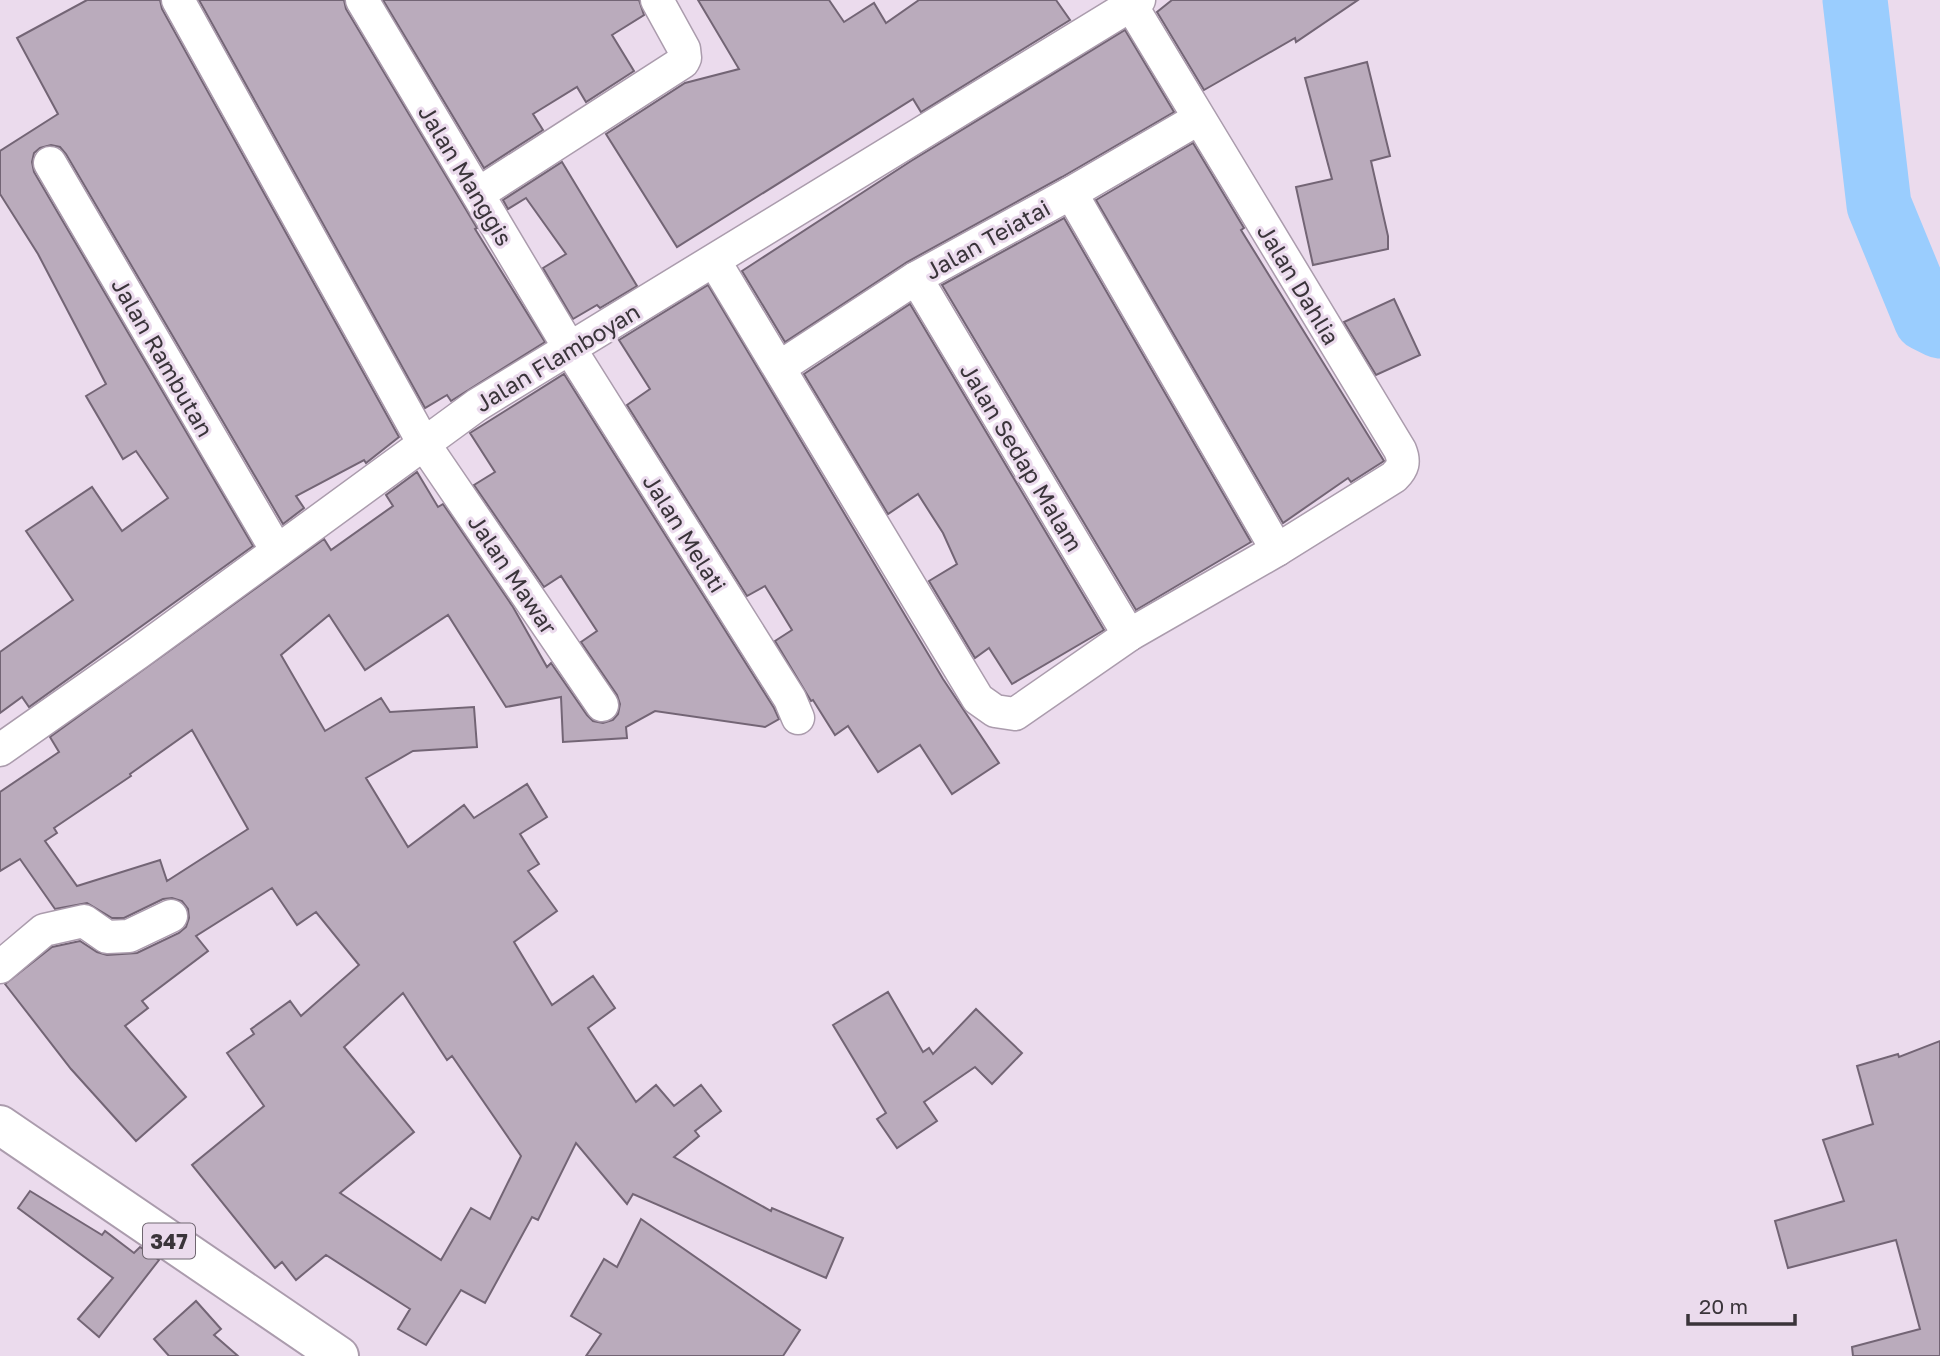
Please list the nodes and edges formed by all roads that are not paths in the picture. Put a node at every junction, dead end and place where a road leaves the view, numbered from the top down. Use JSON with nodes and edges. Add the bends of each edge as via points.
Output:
{"nodes":[{"id":1,"x":178,"y":0,"type":"edge"},
{"id":2,"x":362,"y":0,"type":"edge"},
{"id":3,"x":657,"y":0,"type":"edge"},
{"id":4,"x":1132,"y":2,"type":"edge"},
{"id":5,"x":1198,"y":119,"type":"junction"},
{"id":6,"x":50,"y":163,"type":"dead end"},
{"id":7,"x":1071,"y":193,"type":"junction"},
{"id":8,"x":478,"y":194,"type":"junction"},
{"id":9,"x":715,"y":262,"type":"junction"},
{"id":10,"x":916,"y":278,"type":"junction"},
{"id":11,"x":570,"y":349,"type":"junction"},
{"id":12,"x":780,"y":367,"type":"junction"},
{"id":13,"x":424,"y":444,"type":"junction"},
{"id":14,"x":1277,"y":550,"type":"junction"},
{"id":15,"x":276,"y":551,"type":"junction"},
{"id":16,"x":1129,"y":635,"type":"junction"},
{"id":17,"x":602,"y":705,"type":"dead end"},
{"id":18,"x":798,"y":718,"type":"dead end"},
{"id":19,"x":0,"y":750,"type":"edge"},
{"id":20,"x":171,"y":916,"type":"dead end"},
{"id":21,"x":0,"y":967,"type":"edge"},
{"id":22,"x":0,"y":1125,"type":"edge"},
{"id":23,"x":339,"y":1356,"type":"edge"}],
"edges":[{"from":1,"to":13,"type":"street","name":"Jalan Mawar"},
{"from":2,"to":8,"type":"street","name":"Jalan Manggis"},
{"from":3,"to":8,"type":"street","via":[[684,49],[683,62]]},
{"from":4,"to":5,"type":"street","name":"Jalan Dahlia"},
{"from":4,"to":9,"type":"street","name":"Jalan Flamboyan"},
{"from":5,"to":7,"type":"street","name":"Jalan Teiatai"},
{"from":5,"to":14,"type":"street","name":"Jalan Dahlia","via":[[1404,459],[1394,477]]},
{"from":6,"to":15,"type":"street","name":"Jalan Rambutan"},
{"from":7,"to":10,"type":"street","name":"Jalan Teiatai"},
{"from":7,"to":14,"type":"street"},
{"from":8,"to":11,"type":"street","name":"Jalan Manggis"},
{"from":9,"to":11,"type":"street","name":"Jalan Flamboyan"},
{"from":9,"to":12,"type":"street"},
{"from":10,"to":12,"type":"street","name":"Jalan Teiatai"},
{"from":10,"to":16,"type":"street","name":"Jalan Sedap Malam"},
{"from":11,"to":13,"type":"street","name":"Jalan Flamboyan","via":[[477,405]]},
{"from":11,"to":18,"type":"street","name":"Jalan Melati"},
{"from":12,"to":16,"type":"street","via":[[978,699],[988,708],[1015,713]]},
{"from":13,"to":15,"type":"street","name":"Jalan Flamboyan"},
{"from":13,"to":17,"type":"street","name":"Jalan Mawar"},
{"from":14,"to":16,"type":"street"},
{"from":15,"to":19,"type":"street","name":"Jalan Flamboyan"},
{"from":20,"to":21,"type":"street","via":[[129,936],[107,937],[84,921],[44,930]]},
{"from":22,"to":23,"type":"main road","number":"347"}]}
